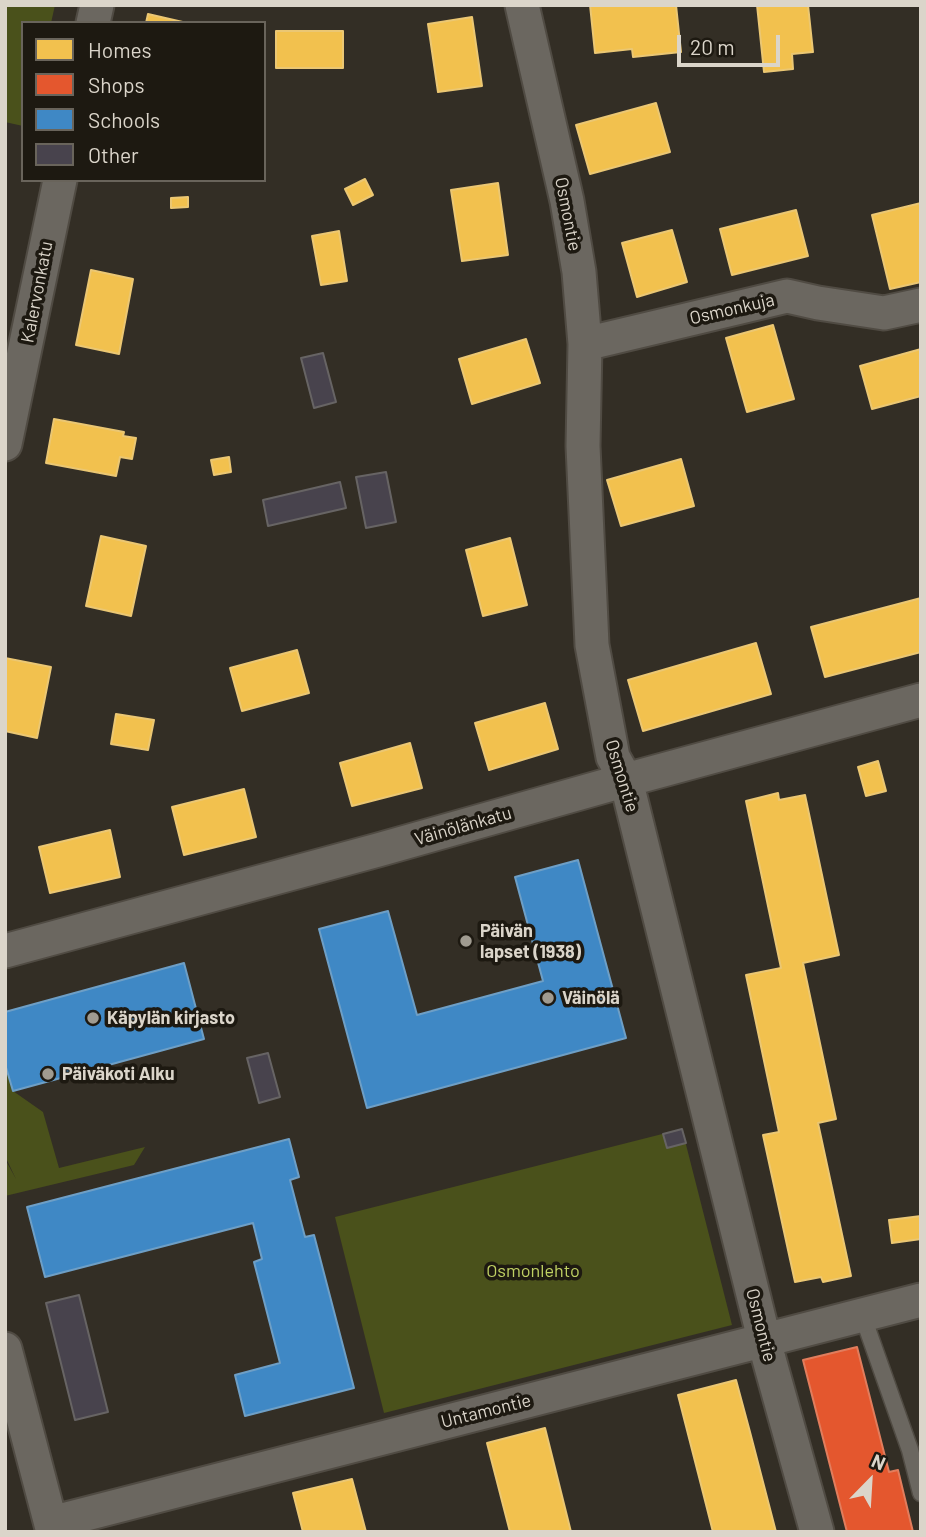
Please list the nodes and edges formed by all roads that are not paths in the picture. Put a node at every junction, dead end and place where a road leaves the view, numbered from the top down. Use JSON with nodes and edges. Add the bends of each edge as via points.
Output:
{"nodes":[{"id":1,"x":522,"y":5,"type":"edge"},
{"id":2,"x":60,"y":182,"type":"edge"},
{"id":3,"x":921,"y":305,"type":"edge"},
{"id":4,"x":585,"y":344,"type":"junction"},
{"id":5,"x":5,"y":444,"type":"edge"},
{"id":6,"x":921,"y":700,"type":"edge"},
{"id":7,"x":626,"y":780,"type":"junction"},
{"id":8,"x":5,"y":951,"type":"edge"},
{"id":9,"x":921,"y":1300,"type":"edge"},
{"id":10,"x":862,"y":1314,"type":"junction"},
{"id":11,"x":761,"y":1327,"type":"junction"},
{"id":12,"x":5,"y":1349,"type":"edge"},
{"id":13,"x":921,"y":1493,"type":"edge"},
{"id":14,"x":52,"y":1527,"type":"edge"},
{"id":15,"x":817,"y":1532,"type":"edge"}],
"edges":[{"from":1,"to":4,"type":"street","name":"Osmontie","via":[[567,201]]},
{"from":2,"to":5,"type":"street","name":"Kalervonkatu"},
{"from":3,"to":4,"type":"street","name":"Osmonkuja","via":[[884,313],[787,296]]},
{"from":4,"to":7,"type":"street","name":"Osmontie","via":[[583,446],[592,645],[613,757]]},
{"from":6,"to":7,"type":"street","name":"Väinölänkatu"},
{"from":7,"to":8,"type":"street","name":"Väinölänkatu"},
{"from":7,"to":11,"type":"street","name":"Osmontie"},
{"from":9,"to":10,"type":"street","name":"Untamontie"},
{"from":10,"to":11,"type":"street","name":"Untamontie"},
{"from":10,"to":13,"type":"lane"},
{"from":11,"to":14,"type":"street","name":"Untamontie"},
{"from":11,"to":15,"type":"street","name":"Osmontie"},
{"from":12,"to":14,"type":"street"}]}
